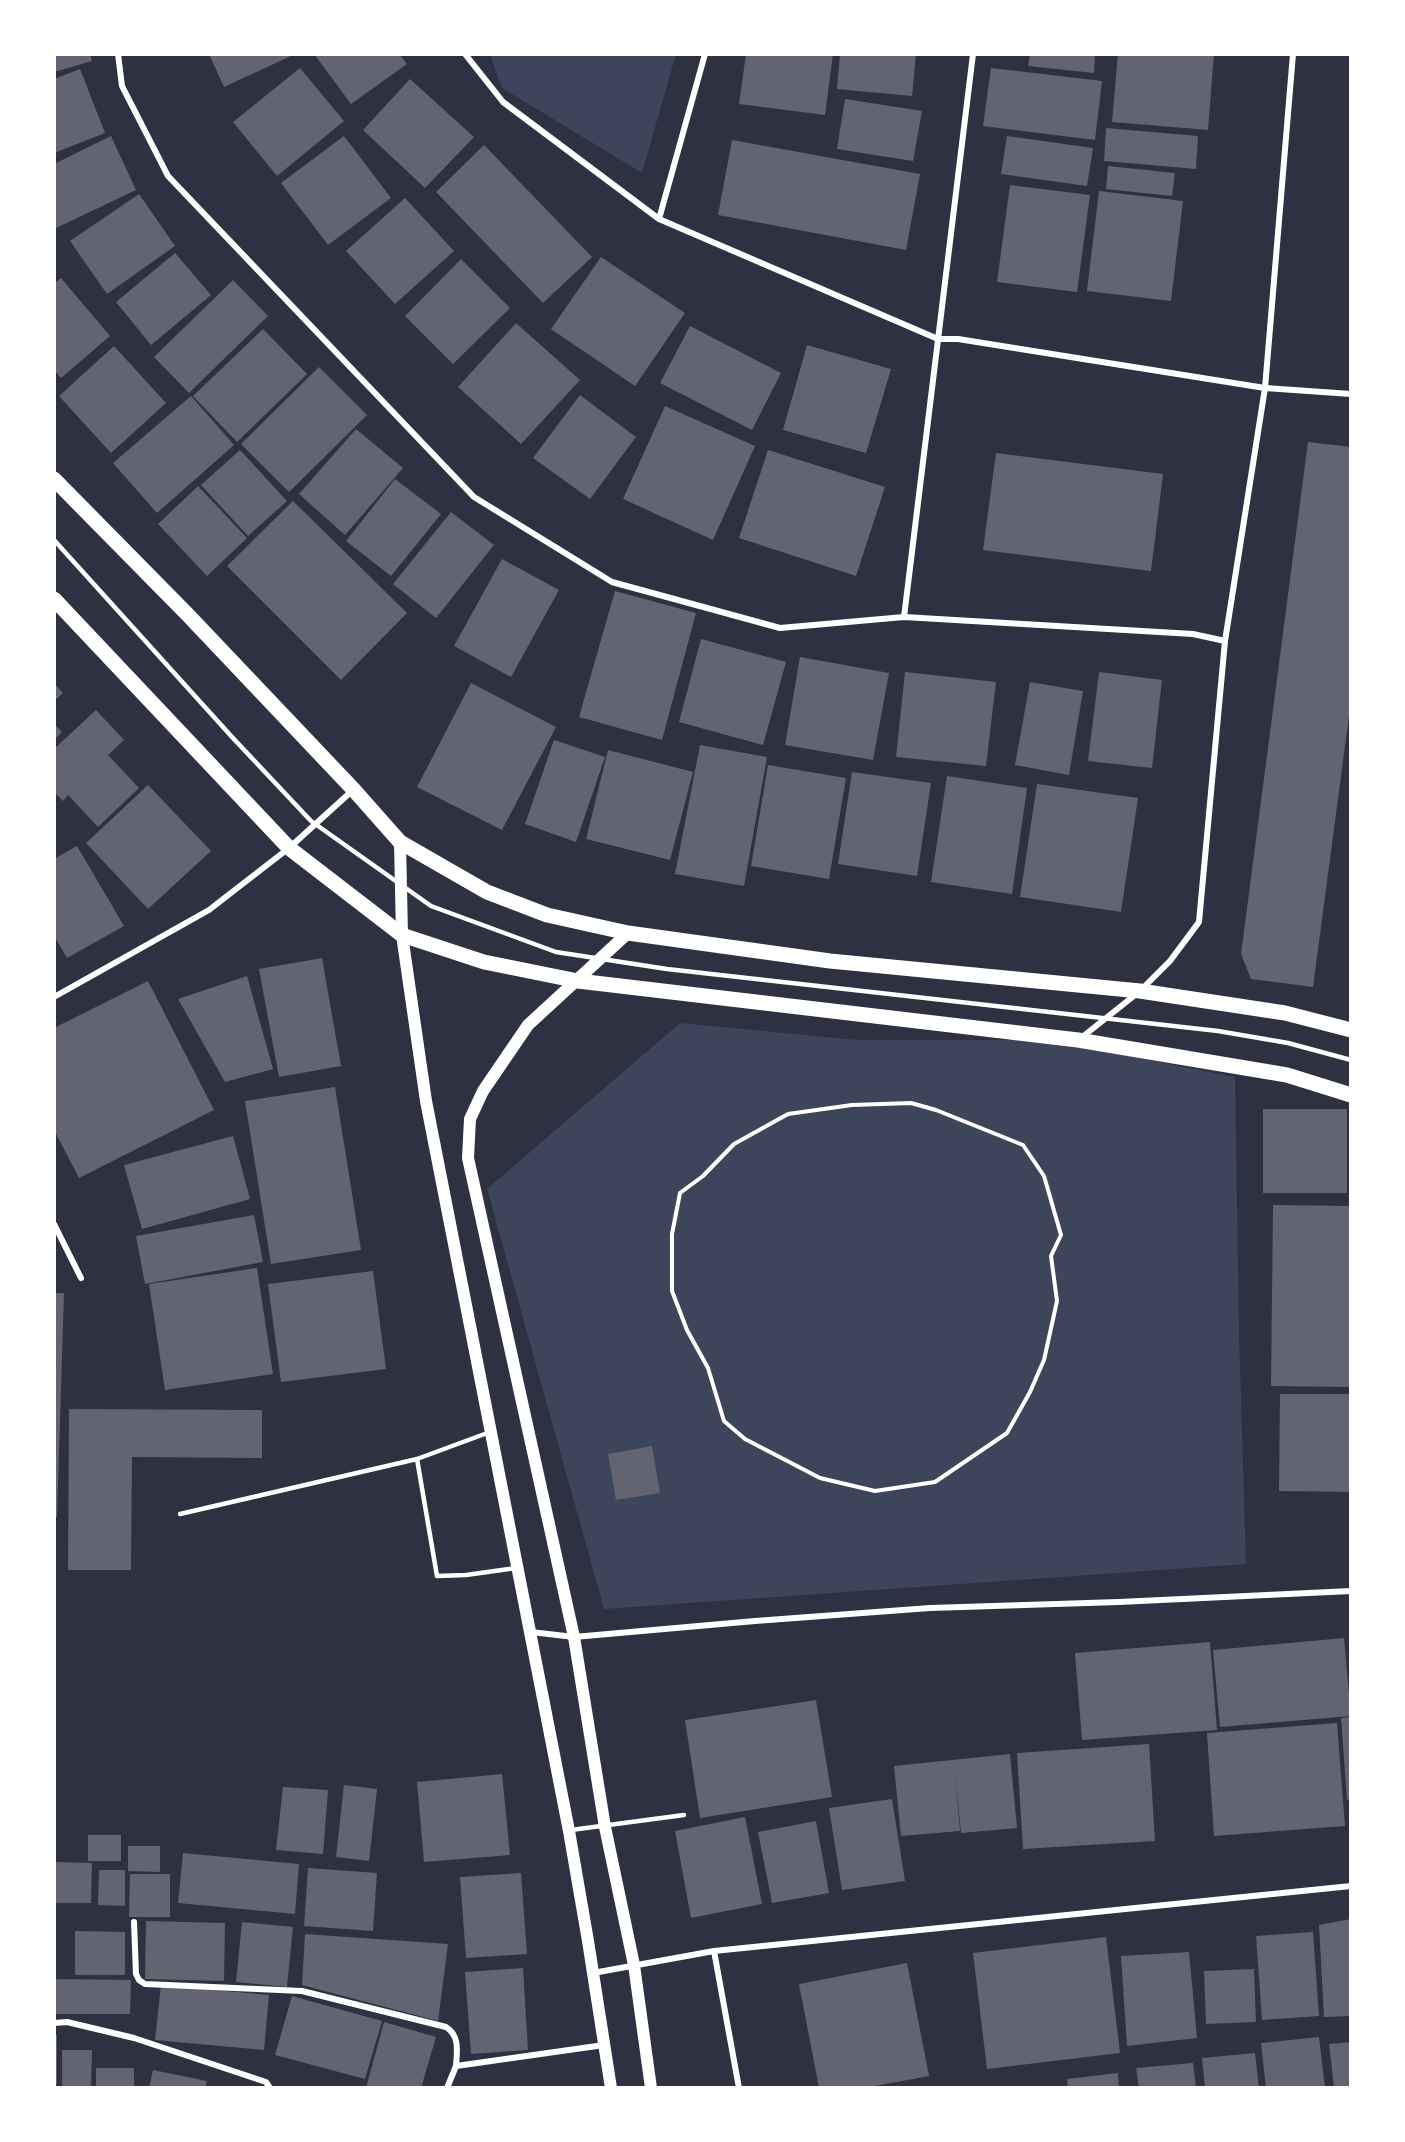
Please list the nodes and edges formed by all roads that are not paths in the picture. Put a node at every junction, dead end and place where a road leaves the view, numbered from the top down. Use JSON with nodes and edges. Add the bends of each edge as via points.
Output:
{"nodes":[{"id":1,"x":118,"y":54,"type":"edge"},
{"id":2,"x":465,"y":54,"type":"edge"},
{"id":3,"x":705,"y":54,"type":"edge"},
{"id":4,"x":973,"y":54,"type":"edge"},
{"id":5,"x":1293,"y":54,"type":"edge"},
{"id":6,"x":659,"y":219,"type":"junction"},
{"id":7,"x":938,"y":339,"type":"junction"},
{"id":8,"x":1265,"y":388,"type":"junction"},
{"id":9,"x":1351,"y":394,"type":"edge"},
{"id":10,"x":54,"y":479,"type":"edge"},
{"id":11,"x":54,"y":540,"type":"edge"},
{"id":12,"x":54,"y":599,"type":"edge"},
{"id":13,"x":904,"y":617,"type":"junction"},
{"id":14,"x":1225,"y":641,"type":"junction"},
{"id":15,"x":354,"y":789,"type":"junction"},
{"id":16,"x":400,"y":842,"type":"junction"},
{"id":17,"x":289,"y":848,"type":"junction"},
{"id":18,"x":628,"y":933,"type":"junction"},
{"id":19,"x":402,"y":935,"type":"junction"},
{"id":20,"x":578,"y":981,"type":"junction"},
{"id":21,"x":1140,"y":991,"type":"junction"},
{"id":22,"x":54,"y":997,"type":"edge"},
{"id":23,"x":1351,"y":1030,"type":"edge"},
{"id":24,"x":1078,"y":1040,"type":"junction"},
{"id":25,"x":1351,"y":1060,"type":"edge"},
{"id":26,"x":1351,"y":1095,"type":"edge"},
{"id":27,"x":54,"y":1224,"type":"edge"},
{"id":28,"x":81,"y":1278,"type":"dead end"},
{"id":29,"x":490,"y":1432,"type":"junction"},
{"id":30,"x":417,"y":1459,"type":"junction"},
{"id":31,"x":180,"y":1514,"type":"dead end"},
{"id":32,"x":518,"y":1568,"type":"junction"},
{"id":33,"x":1351,"y":1591,"type":"edge"},
{"id":34,"x":531,"y":1632,"type":"junction"},
{"id":35,"x":574,"y":1637,"type":"junction"},
{"id":36,"x":684,"y":1815,"type":"dead end"},
{"id":37,"x":605,"y":1827,"type":"junction"},
{"id":38,"x":569,"y":1831,"type":"junction"},
{"id":39,"x":1351,"y":1886,"type":"edge"},
{"id":40,"x":134,"y":1922,"type":"dead end"},
{"id":41,"x":714,"y":1951,"type":"junction"},
{"id":42,"x":634,"y":1965,"type":"junction"},
{"id":43,"x":593,"y":1973,"type":"junction"},
{"id":44,"x":54,"y":2022,"type":"edge"},
{"id":45,"x":605,"y":2045,"type":"junction"},
{"id":46,"x":456,"y":2066,"type":"junction"},
{"id":47,"x":270,"y":2088,"type":"edge"},
{"id":48,"x":447,"y":2088,"type":"edge"},
{"id":49,"x":611,"y":2088,"type":"edge"},
{"id":50,"x":651,"y":2088,"type":"edge"},
{"id":51,"x":739,"y":2088,"type":"edge"}],
"edges":[{"from":1,"to":13,"type":"street","via":[[122,86],[168,176],[474,497],[612,582],[780,628]]},
{"from":2,"to":6,"type":"street","via":[[503,102]]},
{"from":3,"to":6,"type":"street"},
{"from":4,"to":7,"type":"street"},
{"from":5,"to":8,"type":"street"},
{"from":6,"to":7,"type":"street"},
{"from":7,"to":8,"type":"street"},
{"from":7,"to":13,"type":"street"},
{"from":8,"to":9,"type":"street"},
{"from":8,"to":14,"type":"street"},
{"from":10,"to":15,"type":"main road"},
{"from":11,"to":25,"type":"lane","via":[[311,820],[431,906],[556,952],[667,969],[1218,1031],[1288,1043]]},
{"from":12,"to":17,"type":"main road"},
{"from":13,"to":14,"type":"street","via":[[1193,634]]},
{"from":14,"to":21,"type":"street","via":[[1199,922],[1170,961]]},
{"from":15,"to":16,"type":"main road"},
{"from":15,"to":17,"type":"street"},
{"from":16,"to":18,"type":"main road","via":[[487,892],[548,915]]},
{"from":16,"to":19,"type":"main road"},
{"from":17,"to":19,"type":"main road"},
{"from":17,"to":22,"type":"street","via":[[209,910]]},
{"from":18,"to":20,"type":"main road"},
{"from":18,"to":21,"type":"main road","via":[[830,961]]},
{"from":19,"to":20,"type":"main road","via":[[484,962]]},
{"from":19,"to":29,"type":"main road","via":[[426,1101]]},
{"from":20,"to":24,"type":"main road"},
{"from":20,"to":35,"type":"main road","via":[[528,1025],[483,1091],[470,1119],[468,1158]]},
{"from":21,"to":23,"type":"main road","via":[[1285,1013]]},
{"from":21,"to":24,"type":"street"},
{"from":24,"to":26,"type":"main road","via":[[1287,1075]]},
{"from":27,"to":28,"type":"street"},
{"from":29,"to":30,"type":"lane"},
{"from":29,"to":32,"type":"main road"},
{"from":30,"to":31,"type":"lane"},
{"from":30,"to":32,"type":"lane","via":[[437,1576]]},
{"from":32,"to":34,"type":"main road"},
{"from":33,"to":35,"type":"street","via":[[930,1608]]},
{"from":34,"to":35,"type":"street"},
{"from":34,"to":38,"type":"main road"},
{"from":35,"to":37,"type":"main road"},
{"from":36,"to":37,"type":"lane"},
{"from":37,"to":38,"type":"lane"},
{"from":37,"to":42,"type":"main road"},
{"from":38,"to":43,"type":"main road"},
{"from":39,"to":41,"type":"street"},
{"from":40,"to":46,"type":"street","via":[[136,1974],[145,1984],[302,1991],[446,2027],[458,2045]]},
{"from":41,"to":42,"type":"street"},
{"from":41,"to":51,"type":"street"},
{"from":42,"to":43,"type":"street"},
{"from":42,"to":50,"type":"main road"},
{"from":43,"to":45,"type":"main road"},
{"from":44,"to":47,"type":"street","via":[[134,2038],[266,2082]]},
{"from":45,"to":46,"type":"street"},
{"from":45,"to":49,"type":"main road"},
{"from":46,"to":48,"type":"street"}]}
